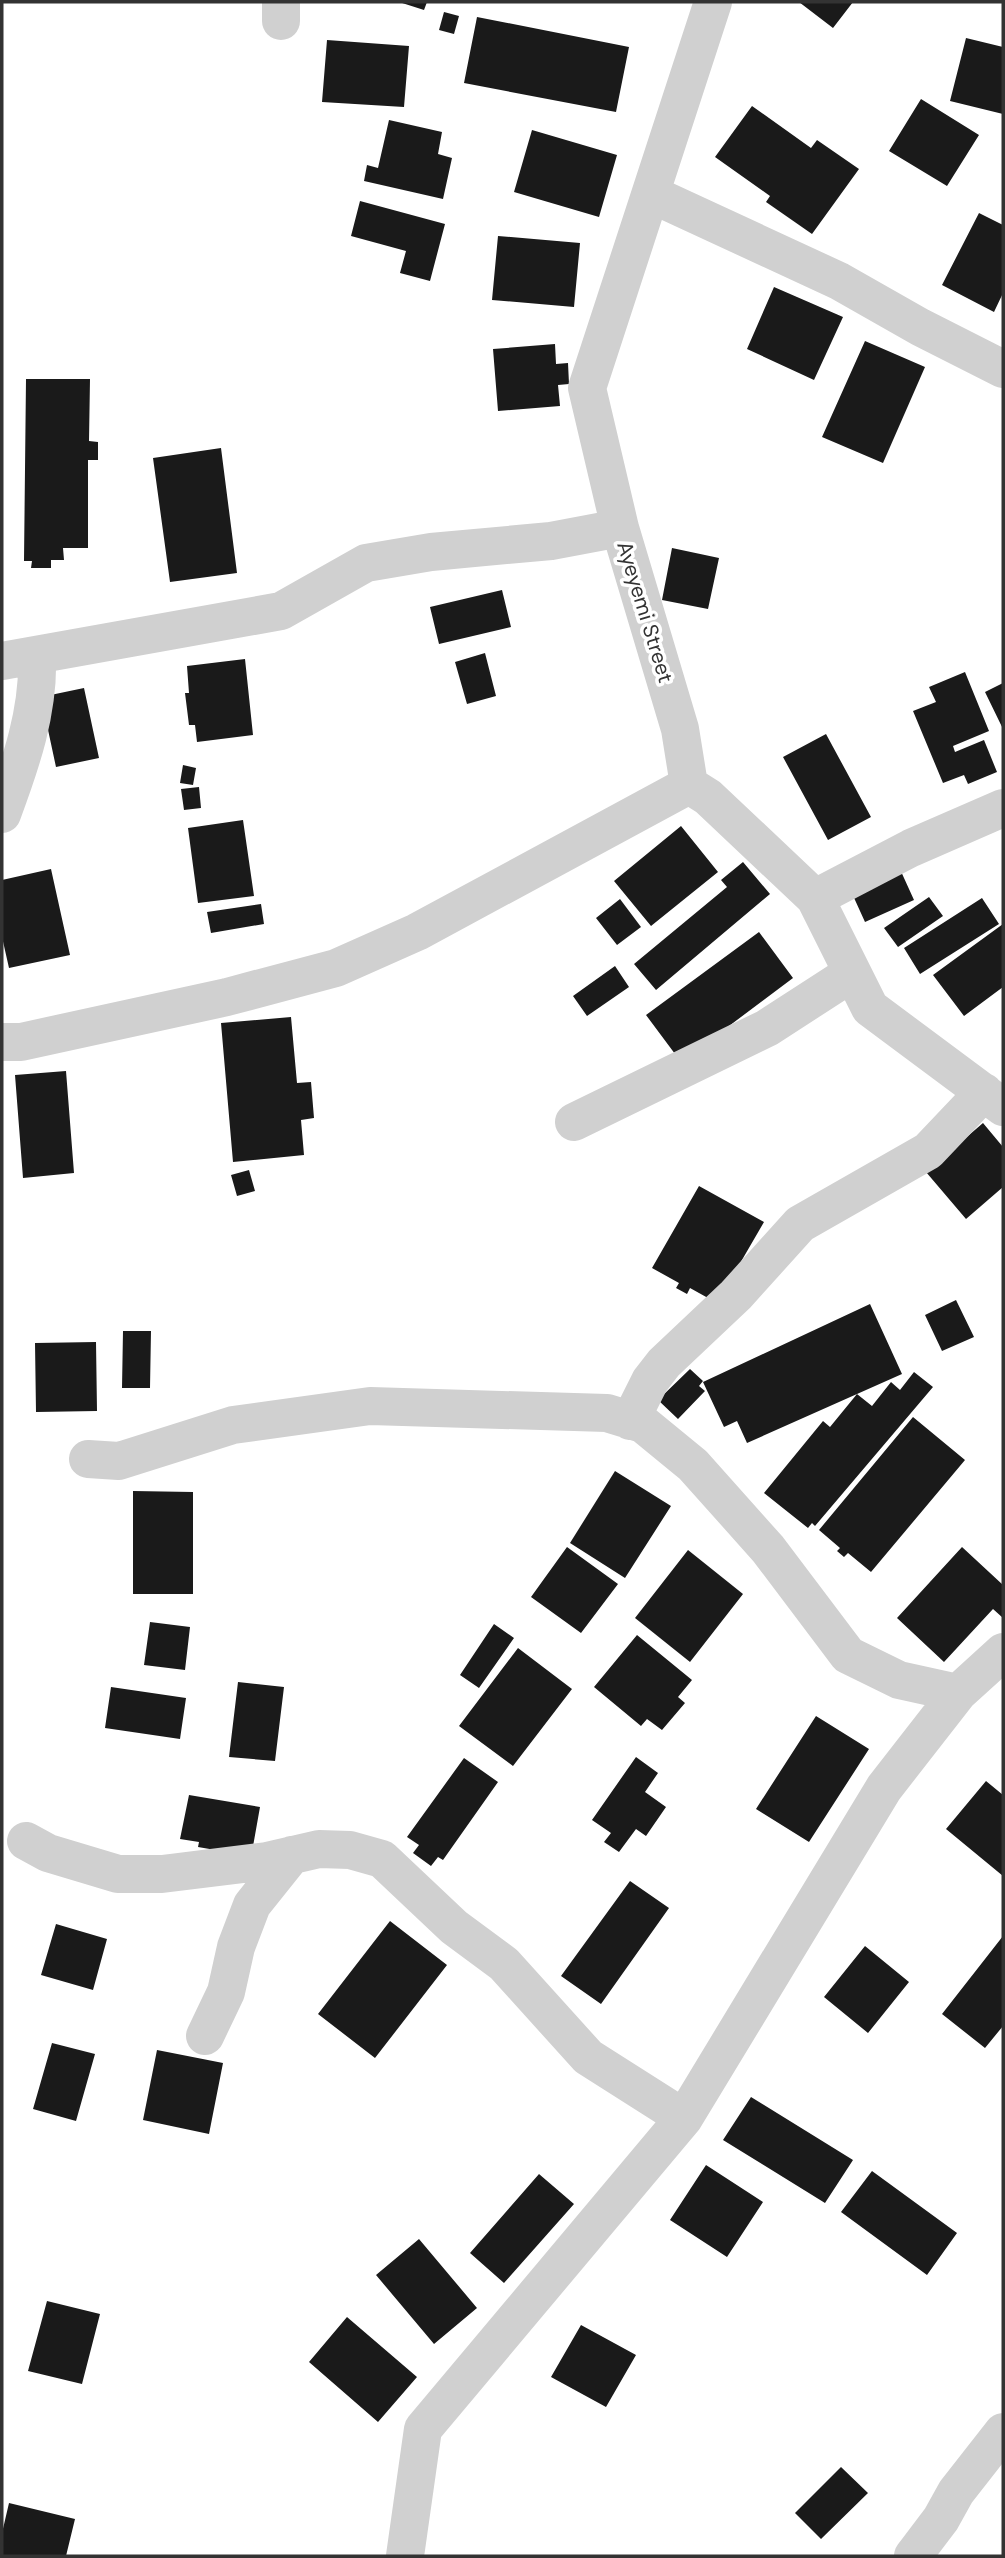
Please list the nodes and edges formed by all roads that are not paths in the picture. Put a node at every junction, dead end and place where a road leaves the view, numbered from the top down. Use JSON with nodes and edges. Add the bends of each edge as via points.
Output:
{"nodes":[{"id":1,"x":713,"y":2,"type":"edge"},
{"id":2,"x":650,"y":194,"type":"junction"},
{"id":3,"x":1003,"y":369,"type":"edge"},
{"id":4,"x":620,"y":528,"type":"junction"},
{"id":5,"x":19,"y":659,"type":"edge"},
{"id":6,"x":689,"y":785,"type":"junction"},
{"id":7,"x":1003,"y":808,"type":"edge"},
{"id":8,"x":2,"y":814,"type":"edge"},
{"id":9,"x":815,"y":898,"type":"junction"},
{"id":10,"x":852,"y":973,"type":"junction"},
{"id":11,"x":2,"y":1042,"type":"edge"},
{"id":12,"x":994,"y":1100,"type":"edge"},
{"id":13,"x":574,"y":1122,"type":"dead end"},
{"id":14,"x":630,"y":1420,"type":"junction"},
{"id":15,"x":88,"y":1459,"type":"dead end"},
{"id":16,"x":1003,"y":1652,"type":"edge"},
{"id":17,"x":958,"y":1693,"type":"junction"},
{"id":18,"x":26,"y":1841,"type":"dead end"},
{"id":19,"x":292,"y":1855,"type":"junction"},
{"id":20,"x":205,"y":2036,"type":"dead end"},
{"id":21,"x":684,"y":2118,"type":"junction"},
{"id":22,"x":1003,"y":2432,"type":"edge"},
{"id":23,"x":405,"y":2556,"type":"edge"},
{"id":24,"x":913,"y":2556,"type":"edge"}],
"edges":[{"from":1,"to":2,"type":"street","name":"Ayeyemi Street"},
{"from":2,"to":3,"type":"street","via":[[839,281]]},
{"from":2,"to":4,"type":"street","name":"Ayeyemi Street","via":[[587,388]]},
{"from":4,"to":5,"type":"street","via":[[366,563],[281,611]]},
{"from":4,"to":6,"type":"street","name":"Ayeyemi Street","via":[[680,729]]},
{"from":5,"to":8,"type":"street","via":[[38,688]]},
{"from":6,"to":9,"type":"street","via":[[708,797]]},
{"from":6,"to":11,"type":"street","via":[[417,932],[335,968],[227,997],[20,1042]]},
{"from":7,"to":9,"type":"street"},
{"from":9,"to":10,"type":"street"},
{"from":10,"to":12,"type":"street","via":[[870,1008]]},
{"from":10,"to":13,"type":"street","via":[[767,1028]]},
{"from":12,"to":14,"type":"street","via":[[928,1152],[800,1224],[736,1295],[664,1363]]},
{"from":14,"to":15,"type":"street","via":[[607,1413],[370,1406],[233,1425],[119,1461]]},
{"from":14,"to":17,"type":"street","via":[[643,1424],[692,1465],[768,1549],[848,1655],[899,1680]]},
{"from":16,"to":17,"type":"street"},
{"from":17,"to":21,"type":"street","via":[[884,1788]]},
{"from":18,"to":19,"type":"street","via":[[48,1853],[118,1874],[162,1874]]},
{"from":19,"to":20,"type":"street","via":[[252,1905],[226,1992]]},
{"from":19,"to":21,"type":"street","via":[[319,1849],[350,1850],[382,1859],[454,1927],[504,1964],[588,2057]]},
{"from":21,"to":23,"type":"street","via":[[423,2429]]},
{"from":22,"to":24,"type":"street"}]}
